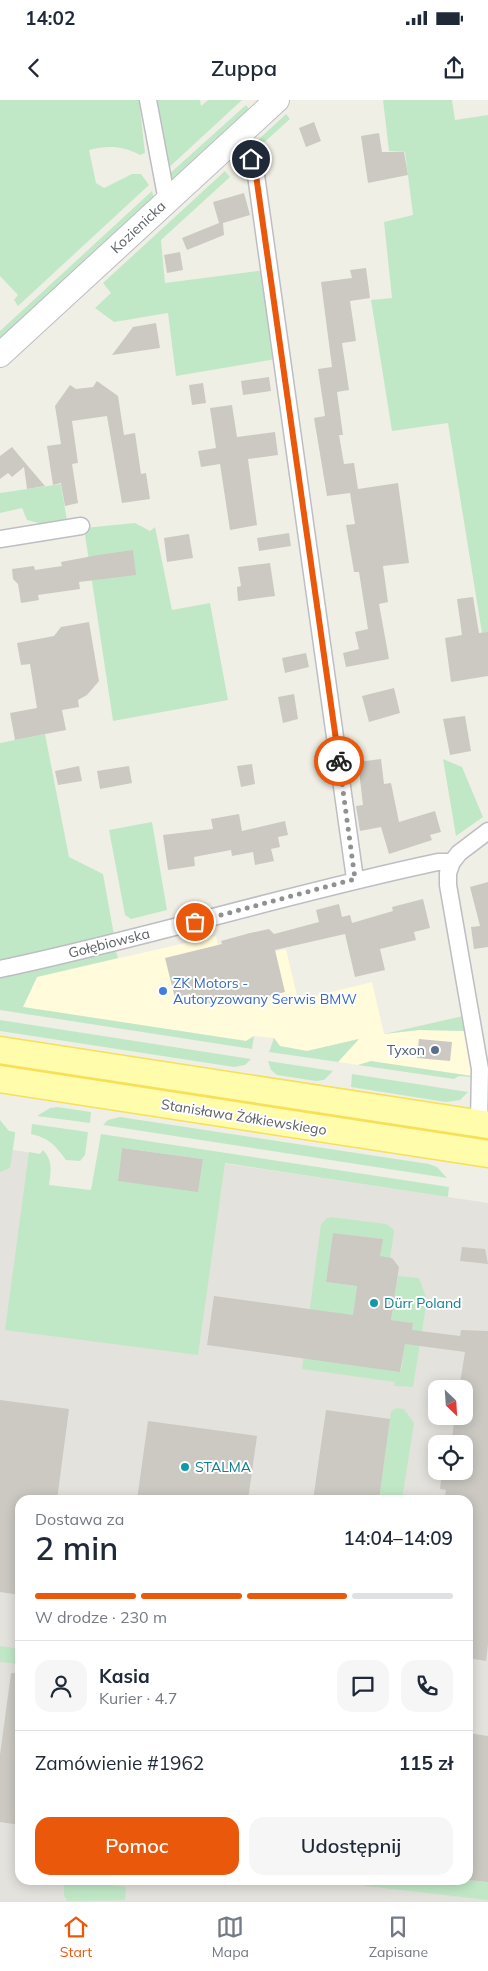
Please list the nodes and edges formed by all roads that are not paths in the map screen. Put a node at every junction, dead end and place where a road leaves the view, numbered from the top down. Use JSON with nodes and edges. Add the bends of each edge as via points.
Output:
{"nodes":[{"id":1,"x":148,"y":100,"type":"edge"},
{"id":2,"x":277,"y":100,"type":"edge"},
{"id":3,"x":236,"y":137,"type":"junction"},
{"id":4,"x":167,"y":201,"type":"junction"},
{"id":5,"x":0,"y":355,"type":"edge"},
{"id":6,"x":81,"y":526,"type":"dead end"},
{"id":7,"x":0,"y":539,"type":"edge"},
{"id":8,"x":488,"y":831,"type":"edge"},
{"id":9,"x":452,"y":862,"type":"junction"},
{"id":10,"x":355,"y":879,"type":"junction"},
{"id":11,"x":0,"y":970,"type":"edge"},
{"id":12,"x":0,"y":1050,"type":"edge"},
{"id":13,"x":0,"y":1079,"type":"edge"},
{"id":14,"x":484,"y":1124,"type":"edge"},
{"id":15,"x":488,"y":1154,"type":"edge"}],
"edges":[{"from":1,"to":4,"type":"street"},
{"from":2,"to":3,"type":"main road","name":"Kozienicka"},
{"from":3,"to":4,"type":"main road","name":"Kozienicka"},
{"from":3,"to":10,"type":"street","via":[[255,168]]},
{"from":4,"to":5,"type":"main road","name":"Kozienicka"},
{"from":6,"to":7,"type":"street"},
{"from":8,"to":9,"type":"street"},
{"from":9,"to":10,"type":"street","name":"Gołębiowska"},
{"from":9,"to":14,"type":"street","via":[[448,885],[480,1068]]},
{"from":10,"to":11,"type":"street","name":"Gołębiowska","via":[[230,914]]},
{"from":12,"to":14,"type":"main road","name":"Stanisława Żółkiewskiego"},
{"from":13,"to":15,"type":"main road","name":"Stanisława Żółkiewskiego"}]}
